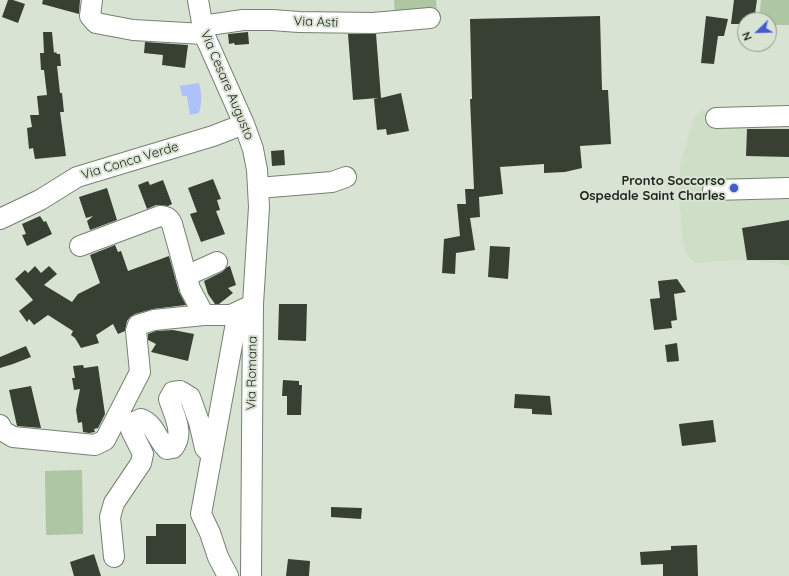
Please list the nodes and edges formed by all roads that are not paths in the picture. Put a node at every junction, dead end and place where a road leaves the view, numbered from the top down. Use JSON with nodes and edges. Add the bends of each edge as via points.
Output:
{"nodes":[{"id":1,"x":92,"y":0,"type":"edge"},
{"id":2,"x":198,"y":0,"type":"edge"},
{"id":3,"x":430,"y":18,"type":"dead end"},
{"id":4,"x":203,"y":30,"type":"junction"},
{"id":5,"x":789,"y":116,"type":"edge"},
{"id":6,"x":716,"y":118,"type":"dead end"},
{"id":7,"x":244,"y":124,"type":"junction"},
{"id":8,"x":346,"y":176,"type":"dead end"},
{"id":9,"x":258,"y":179,"type":"junction"},
{"id":10,"x":789,"y":188,"type":"edge"},
{"id":11,"x":713,"y":190,"type":"dead end"},
{"id":12,"x":0,"y":219,"type":"edge"},
{"id":13,"x":80,"y":246,"type":"dead end"},
{"id":14,"x":217,"y":262,"type":"dead end"},
{"id":15,"x":186,"y":276,"type":"junction"},
{"id":16,"x":245,"y":308,"type":"junction"},
{"id":17,"x":204,"y":315,"type":"junction"},
{"id":18,"x":0,"y":425,"type":"edge"},
{"id":19,"x":212,"y":455,"type":"junction"},
{"id":20,"x":114,"y":557,"type":"dead end"},
{"id":21,"x":228,"y":576,"type":"edge"},
{"id":22,"x":251,"y":576,"type":"edge"}],
"edges":[{"from":1,"to":4,"type":"street","name":"Via Asti","via":[[90,16],[96,23],[133,30]]},
{"from":2,"to":4,"type":"street","name":"Via Cesare Augusto"},
{"from":3,"to":4,"type":"street","name":"Via Asti","via":[[373,23],[243,20]]},
{"from":4,"to":7,"type":"street","name":"Via Cesare Augusto"},
{"from":5,"to":6,"type":"street"},
{"from":7,"to":9,"type":"street","name":"Via Cesare Augusto","via":[[253,149]]},
{"from":7,"to":12,"type":"street","name":"Via Conca Verde","via":[[213,136],[77,177],[40,200]]},
{"from":8,"to":9,"type":"street","via":[[332,182]]},
{"from":9,"to":16,"type":"street","name":"Via Romana","via":[[259,207]]},
{"from":10,"to":11,"type":"street"},
{"from":13,"to":15,"type":"street","via":[[160,216],[166,217],[172,224]]},
{"from":14,"to":15,"type":"street"},
{"from":15,"to":17,"type":"street"},
{"from":16,"to":17,"type":"street","via":[[232,315]]},
{"from":16,"to":19,"type":"street"},
{"from":16,"to":22,"type":"street","name":"Via Romana"},
{"from":17,"to":18,"type":"street","via":[[154,320],[138,325],[136,331],[140,372],[105,440],[95,445],[13,437],[3,431]]},
{"from":19,"to":20,"type":"street","via":[[205,448],[190,397],[180,391],[173,392],[169,399],[179,432],[178,442],[173,448],[167,449],[162,445],[149,422],[141,419],[132,423],[131,430],[143,454],[142,463],[114,503],[110,517]]},
{"from":19,"to":21,"type":"street","via":[[201,514]]}]}
